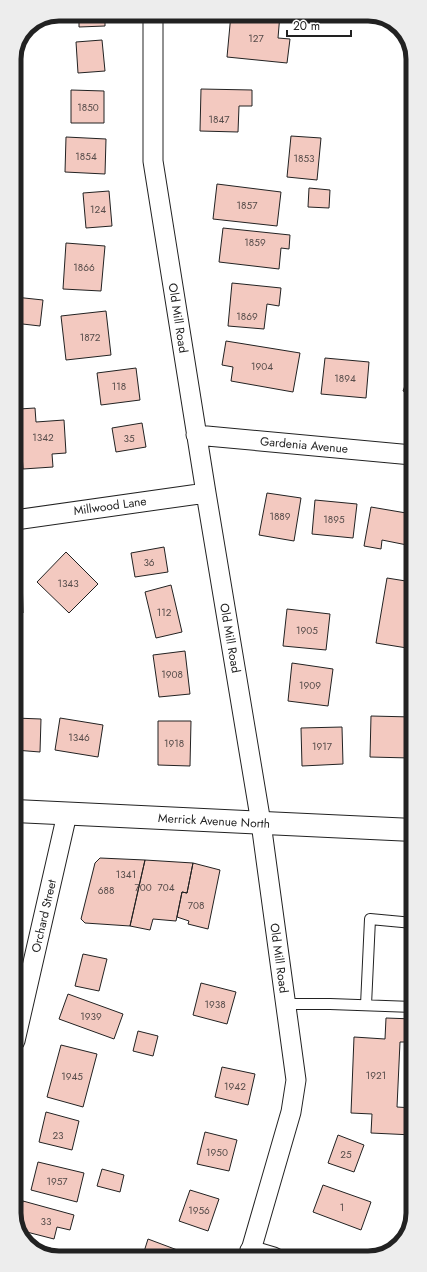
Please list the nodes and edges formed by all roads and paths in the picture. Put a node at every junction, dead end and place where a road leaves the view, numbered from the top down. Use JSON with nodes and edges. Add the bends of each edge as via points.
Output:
{"nodes":[{"id":1,"x":153,"y":21,"type":"edge"},
{"id":2,"x":196,"y":434,"type":"junction"},
{"id":3,"x":406,"y":454,"type":"edge"},
{"id":4,"x":206,"y":493,"type":"junction"},
{"id":5,"x":21,"y":519,"type":"edge"},
{"id":6,"x":21,"y":811,"type":"edge"},
{"id":7,"x":67,"y":814,"type":"junction"},
{"id":8,"x":261,"y":823,"type":"junction"},
{"id":9,"x":406,"y":830,"type":"edge"},
{"id":10,"x":406,"y":923,"type":"edge"},
{"id":11,"x":286,"y":1004,"type":"junction"},
{"id":12,"x":366,"y":1005,"type":"junction"},
{"id":13,"x":406,"y":1007,"type":"edge"},
{"id":14,"x":21,"y":1015,"type":"edge"},
{"id":15,"x":251,"y":1251,"type":"edge"}],
"edges":[{"from":1,"to":2,"type":"street","name":"Old Mill Road","via":[[153,161]]},
{"from":2,"to":3,"type":"street","name":"Gardenia Avenue"},
{"from":2,"to":4,"type":"street","name":"Old Mill Road"},
{"from":4,"to":5,"type":"street","name":"Millwood Lane"},
{"from":4,"to":8,"type":"street","name":"Old Mill Road"},
{"from":6,"to":7,"type":"main road","name":"Merrick Avenue North"},
{"from":7,"to":8,"type":"main road","name":"Merrick Avenue North"},
{"from":7,"to":14,"type":"street","name":"Orchard Street"},
{"from":8,"to":9,"type":"main road","name":"Merrick Avenue North"},
{"from":8,"to":11,"type":"street","name":"Old Mill Road"},
{"from":10,"to":12,"type":"lane","via":[[370,919]]},
{"from":11,"to":12,"type":"lane"},
{"from":11,"to":15,"type":"street","name":"Old Mill Road","via":[[296,1080],[291,1112]]},
{"from":12,"to":13,"type":"lane"}]}
